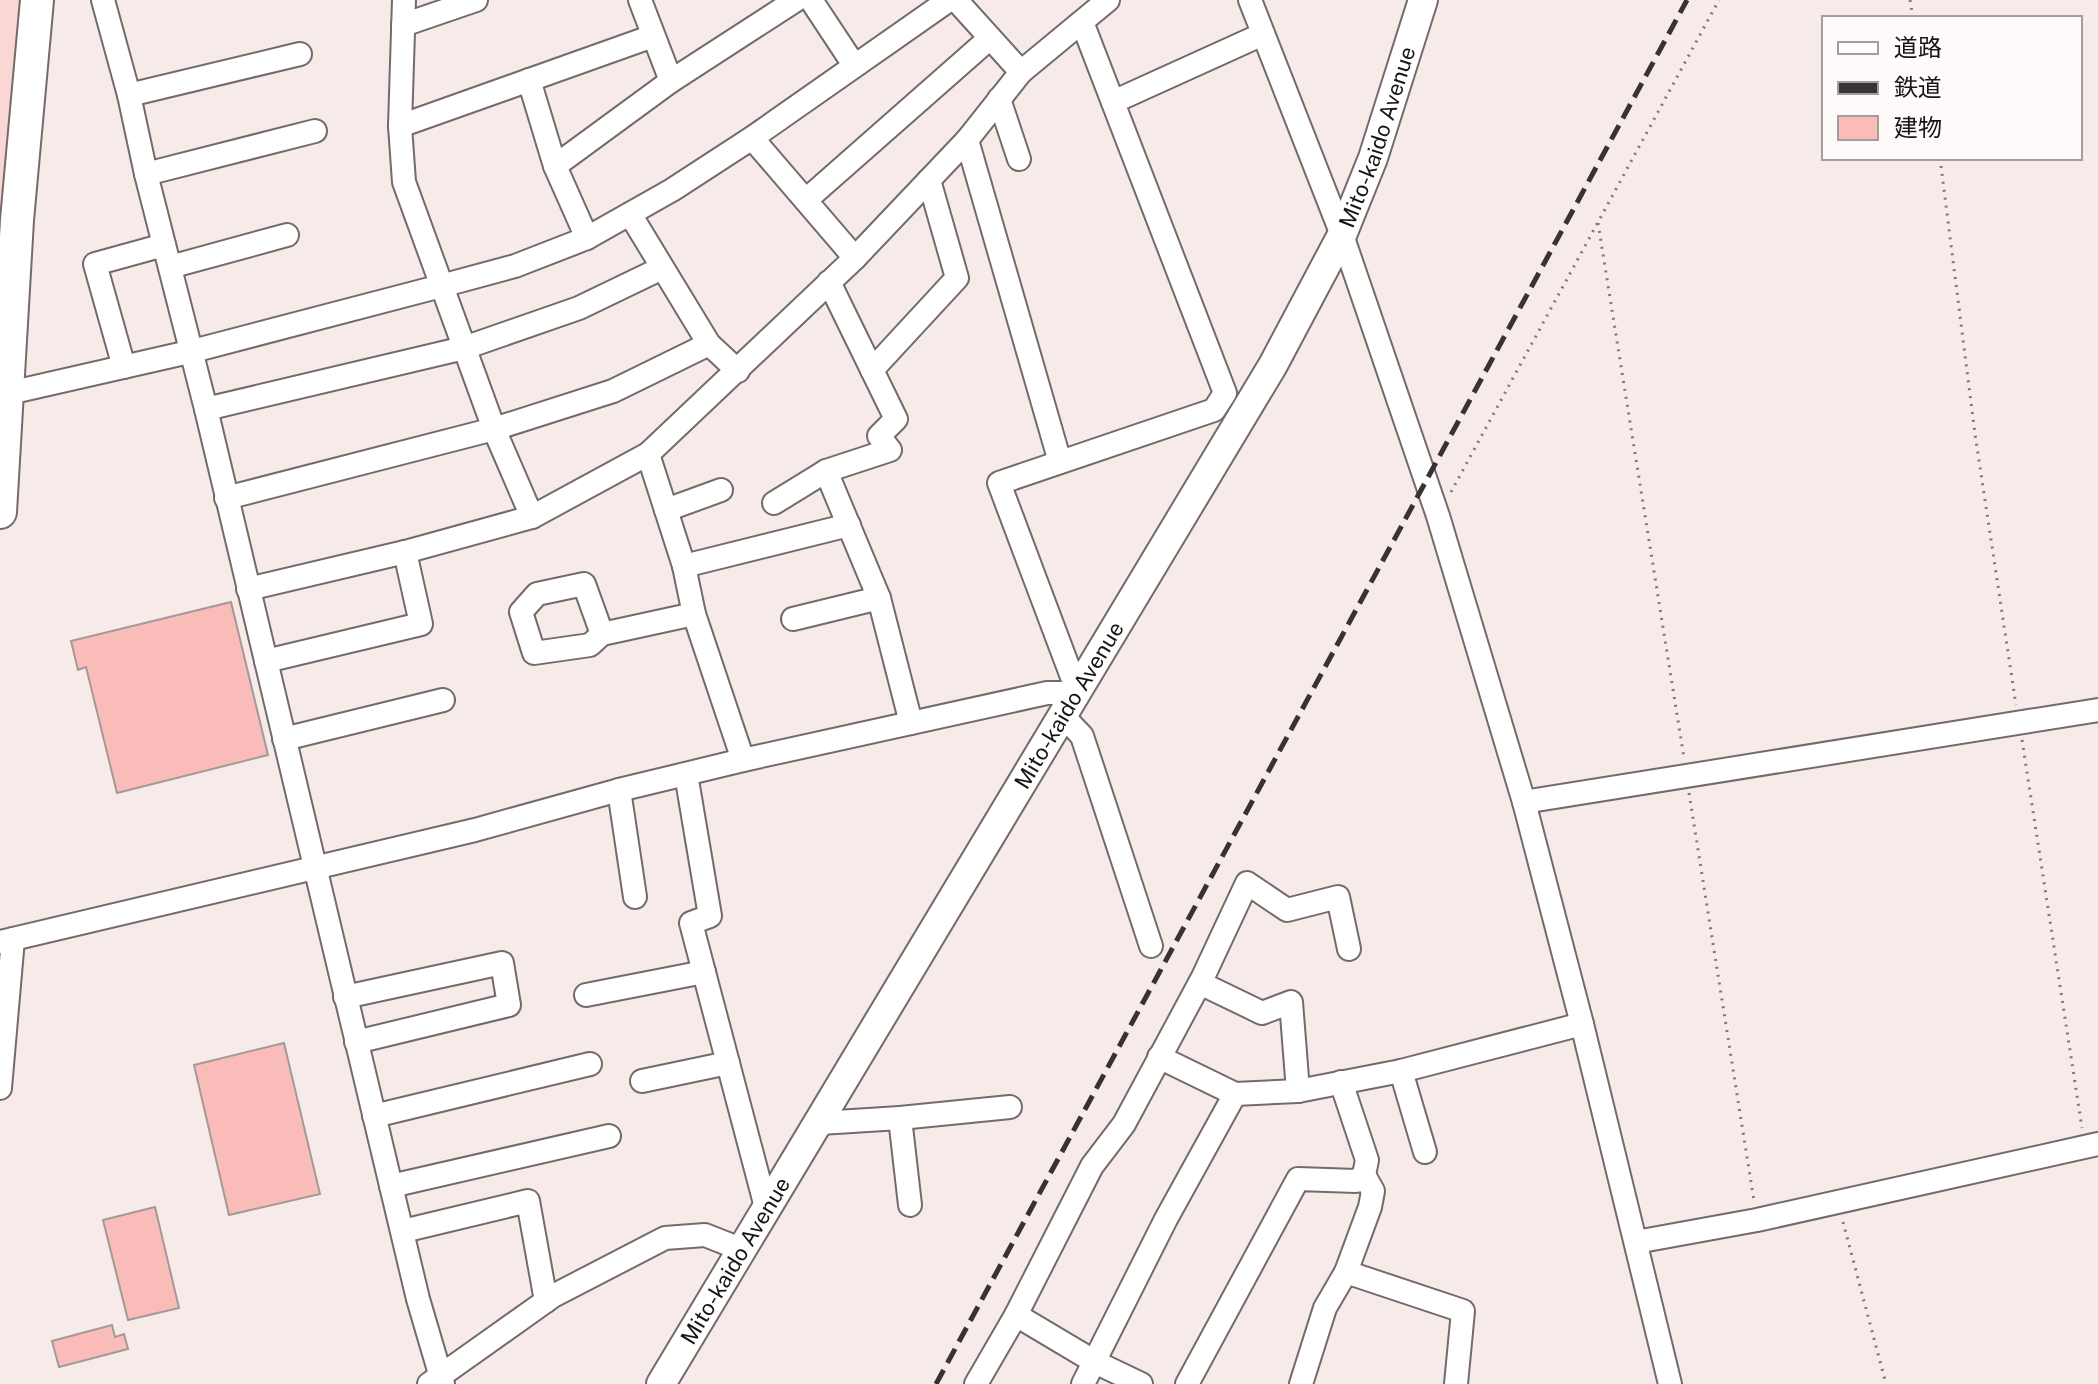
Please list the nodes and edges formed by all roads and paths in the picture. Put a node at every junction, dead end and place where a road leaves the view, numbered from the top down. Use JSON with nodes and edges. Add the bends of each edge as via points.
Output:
{"nodes":[{"id":1,"x":37,"y":0,"type":"edge"},
{"id":2,"x":103,"y":0,"type":"edge"},
{"id":3,"x":404,"y":0,"type":"edge"},
{"id":4,"x":476,"y":0,"type":"edge"},
{"id":5,"x":640,"y":0,"type":"edge"},
{"id":6,"x":796,"y":0,"type":"edge"},
{"id":7,"x":811,"y":0,"type":"edge"},
{"id":8,"x":949,"y":0,"type":"edge"},
{"id":9,"x":956,"y":0,"type":"edge"},
{"id":10,"x":1108,"y":0,"type":"edge"},
{"id":11,"x":1250,"y":0,"type":"edge"},
{"id":12,"x":1423,"y":0,"type":"edge"},
{"id":13,"x":1719,"y":0,"type":"edge"},
{"id":14,"x":1082,"y":22,"type":"junction"},
{"id":15,"x":403,"y":25,"type":"junction"},
{"id":16,"x":1263,"y":34,"type":"junction"},
{"id":17,"x":653,"y":36,"type":"junction"},
{"id":18,"x":990,"y":38,"type":"junction"},
{"id":19,"x":300,"y":54,"type":"dead end"},
{"id":20,"x":854,"y":65,"type":"junction"},
{"id":21,"x":1021,"y":72,"type":"junction"},
{"id":22,"x":529,"y":80,"type":"junction"},
{"id":23,"x":671,"y":81,"type":"junction"},
{"id":24,"x":129,"y":95,"type":"junction"},
{"id":25,"x":999,"y":99,"type":"junction"},
{"id":26,"x":1113,"y":102,"type":"junction"},
{"id":27,"x":400,"y":126,"type":"junction"},
{"id":28,"x":315,"y":131,"type":"dead end"},
{"id":29,"x":752,"y":138,"type":"junction"},
{"id":30,"x":967,"y":140,"type":"junction"},
{"id":31,"x":1019,"y":159,"type":"dead end"},
{"id":32,"x":1940,"y":160,"type":"edge"},
{"id":33,"x":555,"y":166,"type":"junction"},
{"id":34,"x":146,"y":174,"type":"junction"},
{"id":35,"x":929,"y":180,"type":"junction"},
{"id":36,"x":806,"y":200,"type":"junction"},
{"id":37,"x":630,"y":214,"type":"junction"},
{"id":38,"x":1598,"y":223,"type":"junction"},
{"id":39,"x":287,"y":235,"type":"dead end"},
{"id":40,"x":1342,"y":235,"type":"junction"},
{"id":41,"x":587,"y":238,"type":"junction"},
{"id":42,"x":167,"y":256,"type":"junction"},
{"id":43,"x":855,"y":258,"type":"junction"},
{"id":44,"x":662,"y":268,"type":"junction"},
{"id":45,"x":829,"y":282,"type":"junction"},
{"id":46,"x":441,"y":286,"type":"junction"},
{"id":47,"x":709,"y":344,"type":"junction"},
{"id":48,"x":464,"y":348,"type":"junction"},
{"id":49,"x":189,"y":352,"type":"junction"},
{"id":50,"x":124,"y":367,"type":"junction"},
{"id":51,"x":872,"y":370,"type":"junction"},
{"id":52,"x":738,"y":371,"type":"junction"},
{"id":53,"x":4,"y":394,"type":"edge"},
{"id":54,"x":1232,"y":407,"type":"junction"},
{"id":55,"x":206,"y":409,"type":"junction"},
{"id":56,"x":494,"y":429,"type":"junction"},
{"id":57,"x":648,"y":454,"type":"junction"},
{"id":58,"x":1060,"y":462,"type":"junction"},
{"id":59,"x":826,"y":471,"type":"junction"},
{"id":60,"x":721,"y":490,"type":"dead end"},
{"id":61,"x":226,"y":498,"type":"junction"},
{"id":62,"x":774,"y":503,"type":"dead end"},
{"id":63,"x":666,"y":510,"type":"junction"},
{"id":64,"x":0,"y":512,"type":"edge"},
{"id":65,"x":1438,"y":516,"type":"junction"},
{"id":66,"x":532,"y":517,"type":"junction"},
{"id":67,"x":849,"y":525,"type":"junction"},
{"id":68,"x":405,"y":552,"type":"junction"},
{"id":69,"x":684,"y":566,"type":"junction"},
{"id":70,"x":248,"y":589,"type":"junction"},
{"id":71,"x":879,"y":598,"type":"junction"},
{"id":72,"x":694,"y":614,"type":"junction"},
{"id":73,"x":793,"y":619,"type":"dead end"},
{"id":74,"x":602,"y":634,"type":"dead end"},
{"id":75,"x":266,"y":661,"type":"junction"},
{"id":76,"x":443,"y":700,"type":"dead end"},
{"id":77,"x":1071,"y":705,"type":"junction"},
{"id":78,"x":2098,"y":710,"type":"edge"},
{"id":79,"x":911,"y":723,"type":"junction"},
{"id":80,"x":2019,"y":723,"type":"junction"},
{"id":81,"x":284,"y":739,"type":"junction"},
{"id":82,"x":743,"y":760,"type":"junction"},
{"id":83,"x":686,"y":774,"type":"junction"},
{"id":84,"x":1687,"y":775,"type":"junction"},
{"id":85,"x":619,"y":790,"type":"junction"},
{"id":86,"x":1524,"y":802,"type":"junction"},
{"id":87,"x":314,"y":868,"type":"junction"},
{"id":88,"x":635,"y":897,"type":"dead end"},
{"id":89,"x":6,"y":940,"type":"edge"},
{"id":90,"x":1151,"y":946,"type":"dead end"},
{"id":91,"x":1349,"y":949,"type":"dead end"},
{"id":92,"x":704,"y":972,"type":"junction"},
{"id":93,"x":1200,"y":983,"type":"junction"},
{"id":94,"x":586,"y":995,"type":"dead end"},
{"id":95,"x":345,"y":997,"type":"junction"},
{"id":96,"x":1582,"y":1024,"type":"junction"},
{"id":97,"x":356,"y":1042,"type":"junction"},
{"id":98,"x":1159,"y":1057,"type":"junction"},
{"id":99,"x":728,"y":1063,"type":"junction"},
{"id":100,"x":590,"y":1064,"type":"dead end"},
{"id":101,"x":1401,"y":1071,"type":"junction"},
{"id":102,"x":642,"y":1081,"type":"dead end"},
{"id":103,"x":1341,"y":1082,"type":"junction"},
{"id":104,"x":0,"y":1088,"type":"edge"},
{"id":105,"x":1298,"y":1091,"type":"junction"},
{"id":106,"x":1235,"y":1094,"type":"junction"},
{"id":107,"x":1010,"y":1107,"type":"dead end"},
{"id":108,"x":374,"y":1116,"type":"junction"},
{"id":109,"x":900,"y":1118,"type":"junction"},
{"id":110,"x":820,"y":1123,"type":"junction"},
{"id":111,"x":609,"y":1136,"type":"dead end"},
{"id":112,"x":2092,"y":1146,"type":"edge"},
{"id":113,"x":1425,"y":1152,"type":"dead end"},
{"id":114,"x":1364,"y":1175,"type":"junction"},
{"id":115,"x":391,"y":1186,"type":"junction"},
{"id":116,"x":1838,"y":1202,"type":"junction"},
{"id":117,"x":910,"y":1205,"type":"dead end"},
{"id":118,"x":767,"y":1211,"type":"junction"},
{"id":119,"x":1757,"y":1220,"type":"junction"},
{"id":120,"x":403,"y":1231,"type":"junction"},
{"id":121,"x":1636,"y":1242,"type":"junction"},
{"id":122,"x":743,"y":1250,"type":"junction"},
{"id":123,"x":1346,"y":1272,"type":"junction"},
{"id":124,"x":546,"y":1301,"type":"junction"},
{"id":125,"x":1016,"y":1315,"type":"junction"},
{"id":126,"x":1095,"y":1362,"type":"junction"},
{"id":127,"x":437,"y":1381,"type":"edge"},
{"id":128,"x":661,"y":1384,"type":"edge"},
{"id":129,"x":976,"y":1384,"type":"edge"},
{"id":130,"x":1083,"y":1384,"type":"edge"},
{"id":131,"x":1141,"y":1384,"type":"edge"},
{"id":132,"x":1187,"y":1384,"type":"edge"},
{"id":133,"x":1301,"y":1384,"type":"edge"},
{"id":134,"x":1456,"y":1384,"type":"edge"},
{"id":135,"x":1670,"y":1384,"type":"edge"},
{"id":136,"x":1886,"y":1384,"type":"edge"}],
"edges":[{"from":1,"to":53,"type":"highway"},
{"from":2,"to":24,"type":"street"},
{"from":3,"to":15,"type":"street"},
{"from":4,"to":15,"type":"street"},
{"from":5,"to":17,"type":"street"},
{"from":6,"to":23,"type":"street"},
{"from":7,"to":20,"type":"street"},
{"from":8,"to":20,"type":"street"},
{"from":9,"to":18,"type":"street"},
{"from":10,"to":14,"type":"street"},
{"from":11,"to":16,"type":"street"},
{"from":12,"to":40,"type":"main road","name":"Mito-kaido Avenue","via":[[1373,158]]},
{"from":13,"to":38,"type":"path"},
{"from":14,"to":21,"type":"street"},
{"from":14,"to":26,"type":"street"},
{"from":15,"to":27,"type":"street"},
{"from":16,"to":26,"type":"street"},
{"from":16,"to":40,"type":"street"},
{"from":17,"to":22,"type":"street"},
{"from":17,"to":23,"type":"street"},
{"from":18,"to":21,"type":"street"},
{"from":18,"to":36,"type":"street"},
{"from":19,"to":24,"type":"street"},
{"from":20,"to":29,"type":"street"},
{"from":21,"to":25,"type":"street"},
{"from":22,"to":27,"type":"street"},
{"from":22,"to":33,"type":"street"},
{"from":23,"to":33,"type":"street"},
{"from":24,"to":34,"type":"street"},
{"from":25,"to":30,"type":"street"},
{"from":25,"to":31,"type":"street"},
{"from":26,"to":54,"type":"street"},
{"from":27,"to":46,"type":"street","via":[[404,182]]},
{"from":28,"to":34,"type":"street"},
{"from":29,"to":36,"type":"street"},
{"from":29,"to":37,"type":"street"},
{"from":30,"to":35,"type":"street"},
{"from":30,"to":58,"type":"street"},
{"from":32,"to":80,"type":"path"},
{"from":33,"to":41,"type":"street"},
{"from":34,"to":42,"type":"street"},
{"from":35,"to":43,"type":"street"},
{"from":35,"to":51,"type":"street","via":[[957,278]]},
{"from":36,"to":43,"type":"street"},
{"from":37,"to":41,"type":"street"},
{"from":37,"to":44,"type":"street"},
{"from":38,"to":65,"type":"path"},
{"from":38,"to":84,"type":"path"},
{"from":39,"to":42,"type":"street"},
{"from":40,"to":54,"type":"main road","name":"Mito-kaido Avenue"},
{"from":40,"to":65,"type":"street"},
{"from":41,"to":46,"type":"street","via":[[515,266]]},
{"from":42,"to":49,"type":"street"},
{"from":42,"to":50,"type":"street","via":[[95,264]]},
{"from":43,"to":45,"type":"street"},
{"from":44,"to":47,"type":"street"},
{"from":44,"to":48,"type":"street","via":[[579,308]]},
{"from":45,"to":51,"type":"street"},
{"from":45,"to":52,"type":"street"},
{"from":46,"to":48,"type":"street"},
{"from":46,"to":49,"type":"street"},
{"from":47,"to":52,"type":"street"},
{"from":47,"to":56,"type":"street","via":[[613,391]]},
{"from":48,"to":55,"type":"street"},
{"from":48,"to":56,"type":"street"},
{"from":49,"to":50,"type":"street"},
{"from":49,"to":55,"type":"street"},
{"from":50,"to":53,"type":"street"},
{"from":51,"to":59,"type":"street","via":[[896,419],[879,436],[890,450]]},
{"from":52,"to":57,"type":"street"},
{"from":53,"to":64,"type":"highway"},
{"from":54,"to":58,"type":"street"},
{"from":54,"to":77,"type":"main road","name":"Mito-kaido Avenue"},
{"from":55,"to":61,"type":"street"},
{"from":56,"to":61,"type":"street"},
{"from":56,"to":66,"type":"street"},
{"from":57,"to":63,"type":"street"},
{"from":57,"to":66,"type":"street"},
{"from":58,"to":77,"type":"street","via":[[999,483]]},
{"from":59,"to":62,"type":"street"},
{"from":59,"to":67,"type":"street"},
{"from":60,"to":63,"type":"street"},
{"from":61,"to":70,"type":"street"},
{"from":63,"to":69,"type":"street"},
{"from":65,"to":86,"type":"street"},
{"from":66,"to":68,"type":"street"},
{"from":67,"to":69,"type":"street"},
{"from":67,"to":71,"type":"street"},
{"from":68,"to":70,"type":"street"},
{"from":68,"to":75,"type":"street","via":[[421,624]]},
{"from":69,"to":72,"type":"street"},
{"from":70,"to":75,"type":"street"},
{"from":71,"to":73,"type":"street"},
{"from":71,"to":79,"type":"street"},
{"from":72,"to":74,"type":"street"},
{"from":72,"to":82,"type":"street"},
{"from":75,"to":81,"type":"street"},
{"from":76,"to":81,"type":"street"},
{"from":77,"to":79,"type":"street","via":[[1047,693]]},
{"from":77,"to":90,"type":"street"},
{"from":77,"to":110,"type":"main road","name":"Mito-kaido Avenue"},
{"from":78,"to":80,"type":"street"},
{"from":79,"to":82,"type":"street"},
{"from":80,"to":84,"type":"street"},
{"from":80,"to":112,"type":"path"},
{"from":81,"to":87,"type":"street"},
{"from":82,"to":83,"type":"street"},
{"from":83,"to":85,"type":"street"},
{"from":83,"to":92,"type":"street","via":[[710,916],[691,923]]},
{"from":84,"to":86,"type":"street"},
{"from":84,"to":119,"type":"path"},
{"from":85,"to":87,"type":"street"},
{"from":85,"to":88,"type":"street"},
{"from":86,"to":96,"type":"street"},
{"from":87,"to":89,"type":"street"},
{"from":87,"to":95,"type":"street"},
{"from":89,"to":104,"type":"street"},
{"from":91,"to":93,"type":"street","via":[[1338,897],[1287,910],[1247,883]]},
{"from":92,"to":94,"type":"street"},
{"from":92,"to":99,"type":"street"},
{"from":93,"to":98,"type":"street"},
{"from":93,"to":105,"type":"street","via":[[1262,1013],[1291,1002]]},
{"from":95,"to":97,"type":"street"},
{"from":95,"to":97,"type":"street","via":[[502,963],[509,1005]]},
{"from":96,"to":101,"type":"street"},
{"from":96,"to":121,"type":"street"},
{"from":97,"to":108,"type":"street"},
{"from":98,"to":106,"type":"street"},
{"from":98,"to":125,"type":"street","via":[[1124,1124],[1092,1166]]},
{"from":99,"to":102,"type":"street"},
{"from":99,"to":118,"type":"street"},
{"from":100,"to":108,"type":"street"},
{"from":101,"to":103,"type":"street"},
{"from":101,"to":113,"type":"street"},
{"from":103,"to":105,"type":"street"},
{"from":103,"to":114,"type":"street","via":[[1367,1160]]},
{"from":105,"to":106,"type":"street"},
{"from":106,"to":126,"type":"street"},
{"from":107,"to":109,"type":"street"},
{"from":108,"to":115,"type":"street"},
{"from":109,"to":110,"type":"street"},
{"from":109,"to":117,"type":"street"},
{"from":110,"to":118,"type":"main road","name":"Mito-kaido Avenue"},
{"from":111,"to":115,"type":"street"},
{"from":112,"to":116,"type":"street"},
{"from":114,"to":123,"type":"street","via":[[1373,1191]]},
{"from":114,"to":132,"type":"street","via":[[1356,1181],[1298,1179]]},
{"from":115,"to":120,"type":"street"},
{"from":116,"to":119,"type":"street"},
{"from":116,"to":136,"type":"path"},
{"from":118,"to":122,"type":"main road","name":"Mito-kaido Avenue"},
{"from":119,"to":121,"type":"street"},
{"from":120,"to":124,"type":"street","via":[[528,1201]]},
{"from":120,"to":127,"type":"street"},
{"from":121,"to":135,"type":"street"},
{"from":122,"to":124,"type":"street","via":[[705,1235],[665,1238]]},
{"from":122,"to":128,"type":"main road","name":"Mito-kaido Avenue"},
{"from":123,"to":133,"type":"street","via":[[1325,1308]]},
{"from":123,"to":134,"type":"street","via":[[1463,1311]]},
{"from":124,"to":127,"type":"street"},
{"from":125,"to":126,"type":"street"},
{"from":125,"to":129,"type":"street"},
{"from":126,"to":130,"type":"street"},
{"from":126,"to":131,"type":"street"}]}
